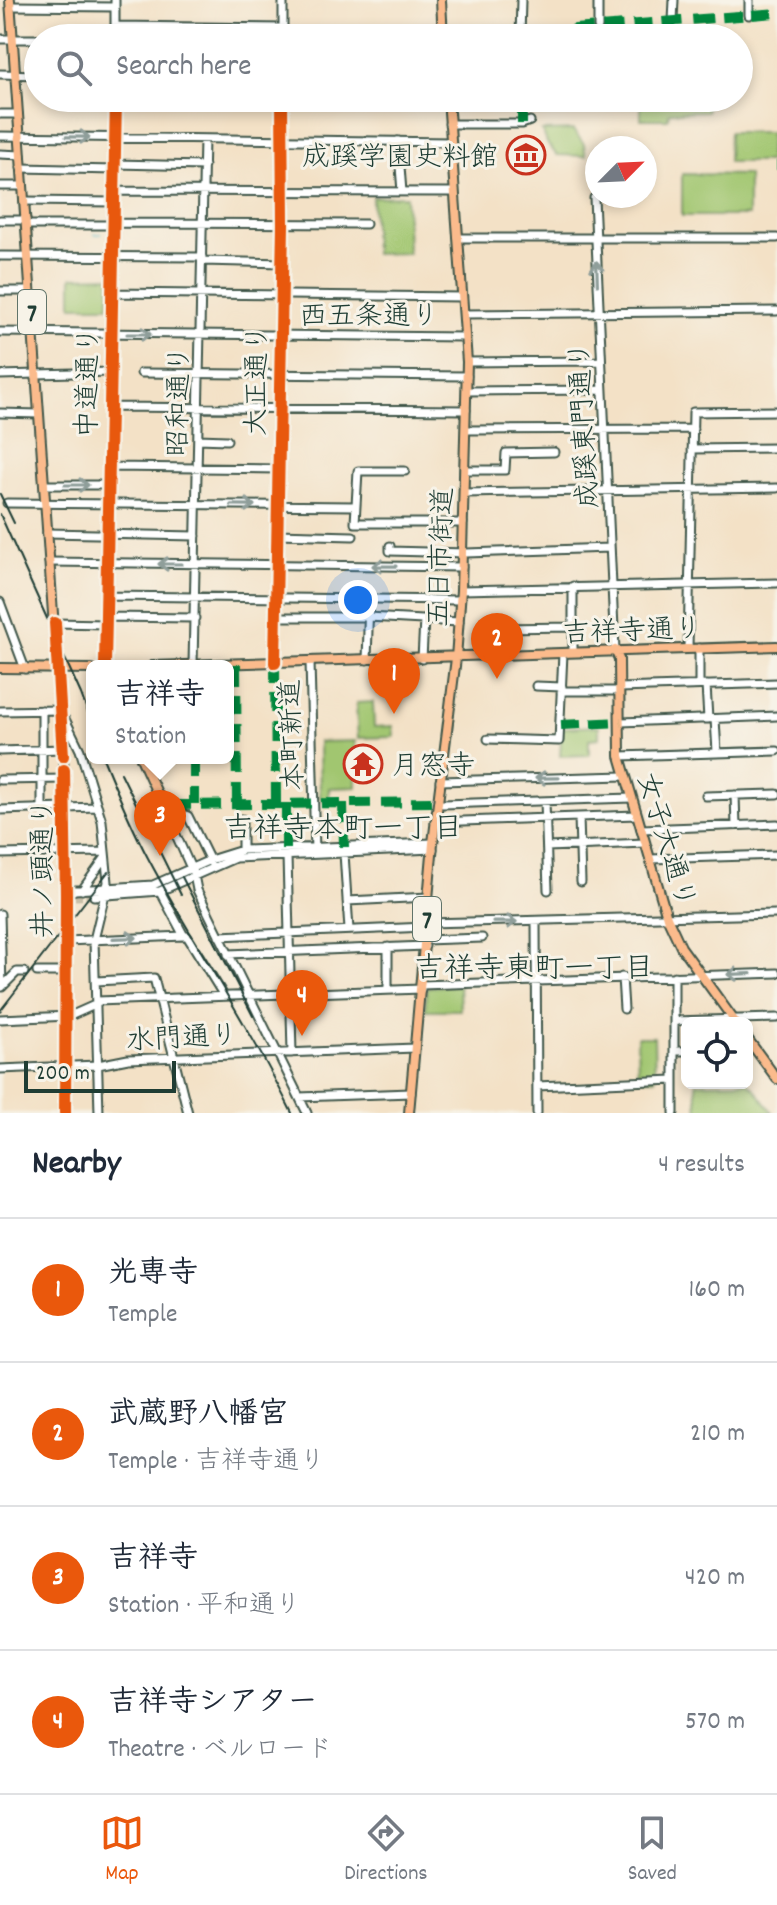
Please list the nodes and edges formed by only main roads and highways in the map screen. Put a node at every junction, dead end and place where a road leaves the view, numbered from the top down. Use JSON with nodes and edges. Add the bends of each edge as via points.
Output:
{"nodes":[{"id":1,"x":441,"y":0,"type":"edge"},
{"id":2,"x":11,"y":3,"type":"edge"},
{"id":3,"x":442,"y":24,"type":"edge"},
{"id":4,"x":449,"y":112,"type":"edge"},
{"id":5,"x":777,"y":646,"type":"edge"},
{"id":6,"x":615,"y":650,"type":"junction"},
{"id":7,"x":456,"y":658,"type":"junction"},
{"id":8,"x":234,"y":664,"type":"edge"},
{"id":9,"x":0,"y":668,"type":"edge"},
{"id":10,"x":57,"y":668,"type":"junction"},
{"id":11,"x":86,"y":669,"type":"edge"},
{"id":12,"x":144,"y":764,"type":"edge"},
{"id":13,"x":168,"y":817,"type":"road end"},
{"id":14,"x":732,"y":1017,"type":"edge"},
{"id":15,"x":753,"y":1051,"type":"edge"},
{"id":16,"x":777,"y":1078,"type":"edge"},
{"id":17,"x":65,"y":1113,"type":"edge"},
{"id":18,"x":409,"y":1113,"type":"edge"}],
"edges":[{"from":1,"to":3,"type":"main road"},
{"from":2,"to":10,"type":"main road","name":"井ノ頭通り","number":"7"},
{"from":4,"to":7,"type":"main road","name":"五日市街道","number":"7","via":[[467,362]]},
{"from":5,"to":6,"type":"main road","name":"吉祥寺通り"},
{"from":6,"to":7,"type":"main road","name":"吉祥寺通り"},
{"from":6,"to":14,"type":"main road","name":"女子大通り","via":[[620,756],[667,917],[681,947]]},
{"from":7,"to":8,"type":"main road","name":"吉祥寺通り"},
{"from":7,"to":18,"type":"main road","name":"五日市街道","number":"7","via":[[435,822]]},
{"from":9,"to":10,"type":"main road"},
{"from":10,"to":11,"type":"main road"},
{"from":10,"to":17,"type":"main road","name":"井ノ頭通り","number":"7","via":[[71,895]]},
{"from":12,"to":13,"type":"main road"},
{"from":15,"to":16,"type":"main road"}]}
